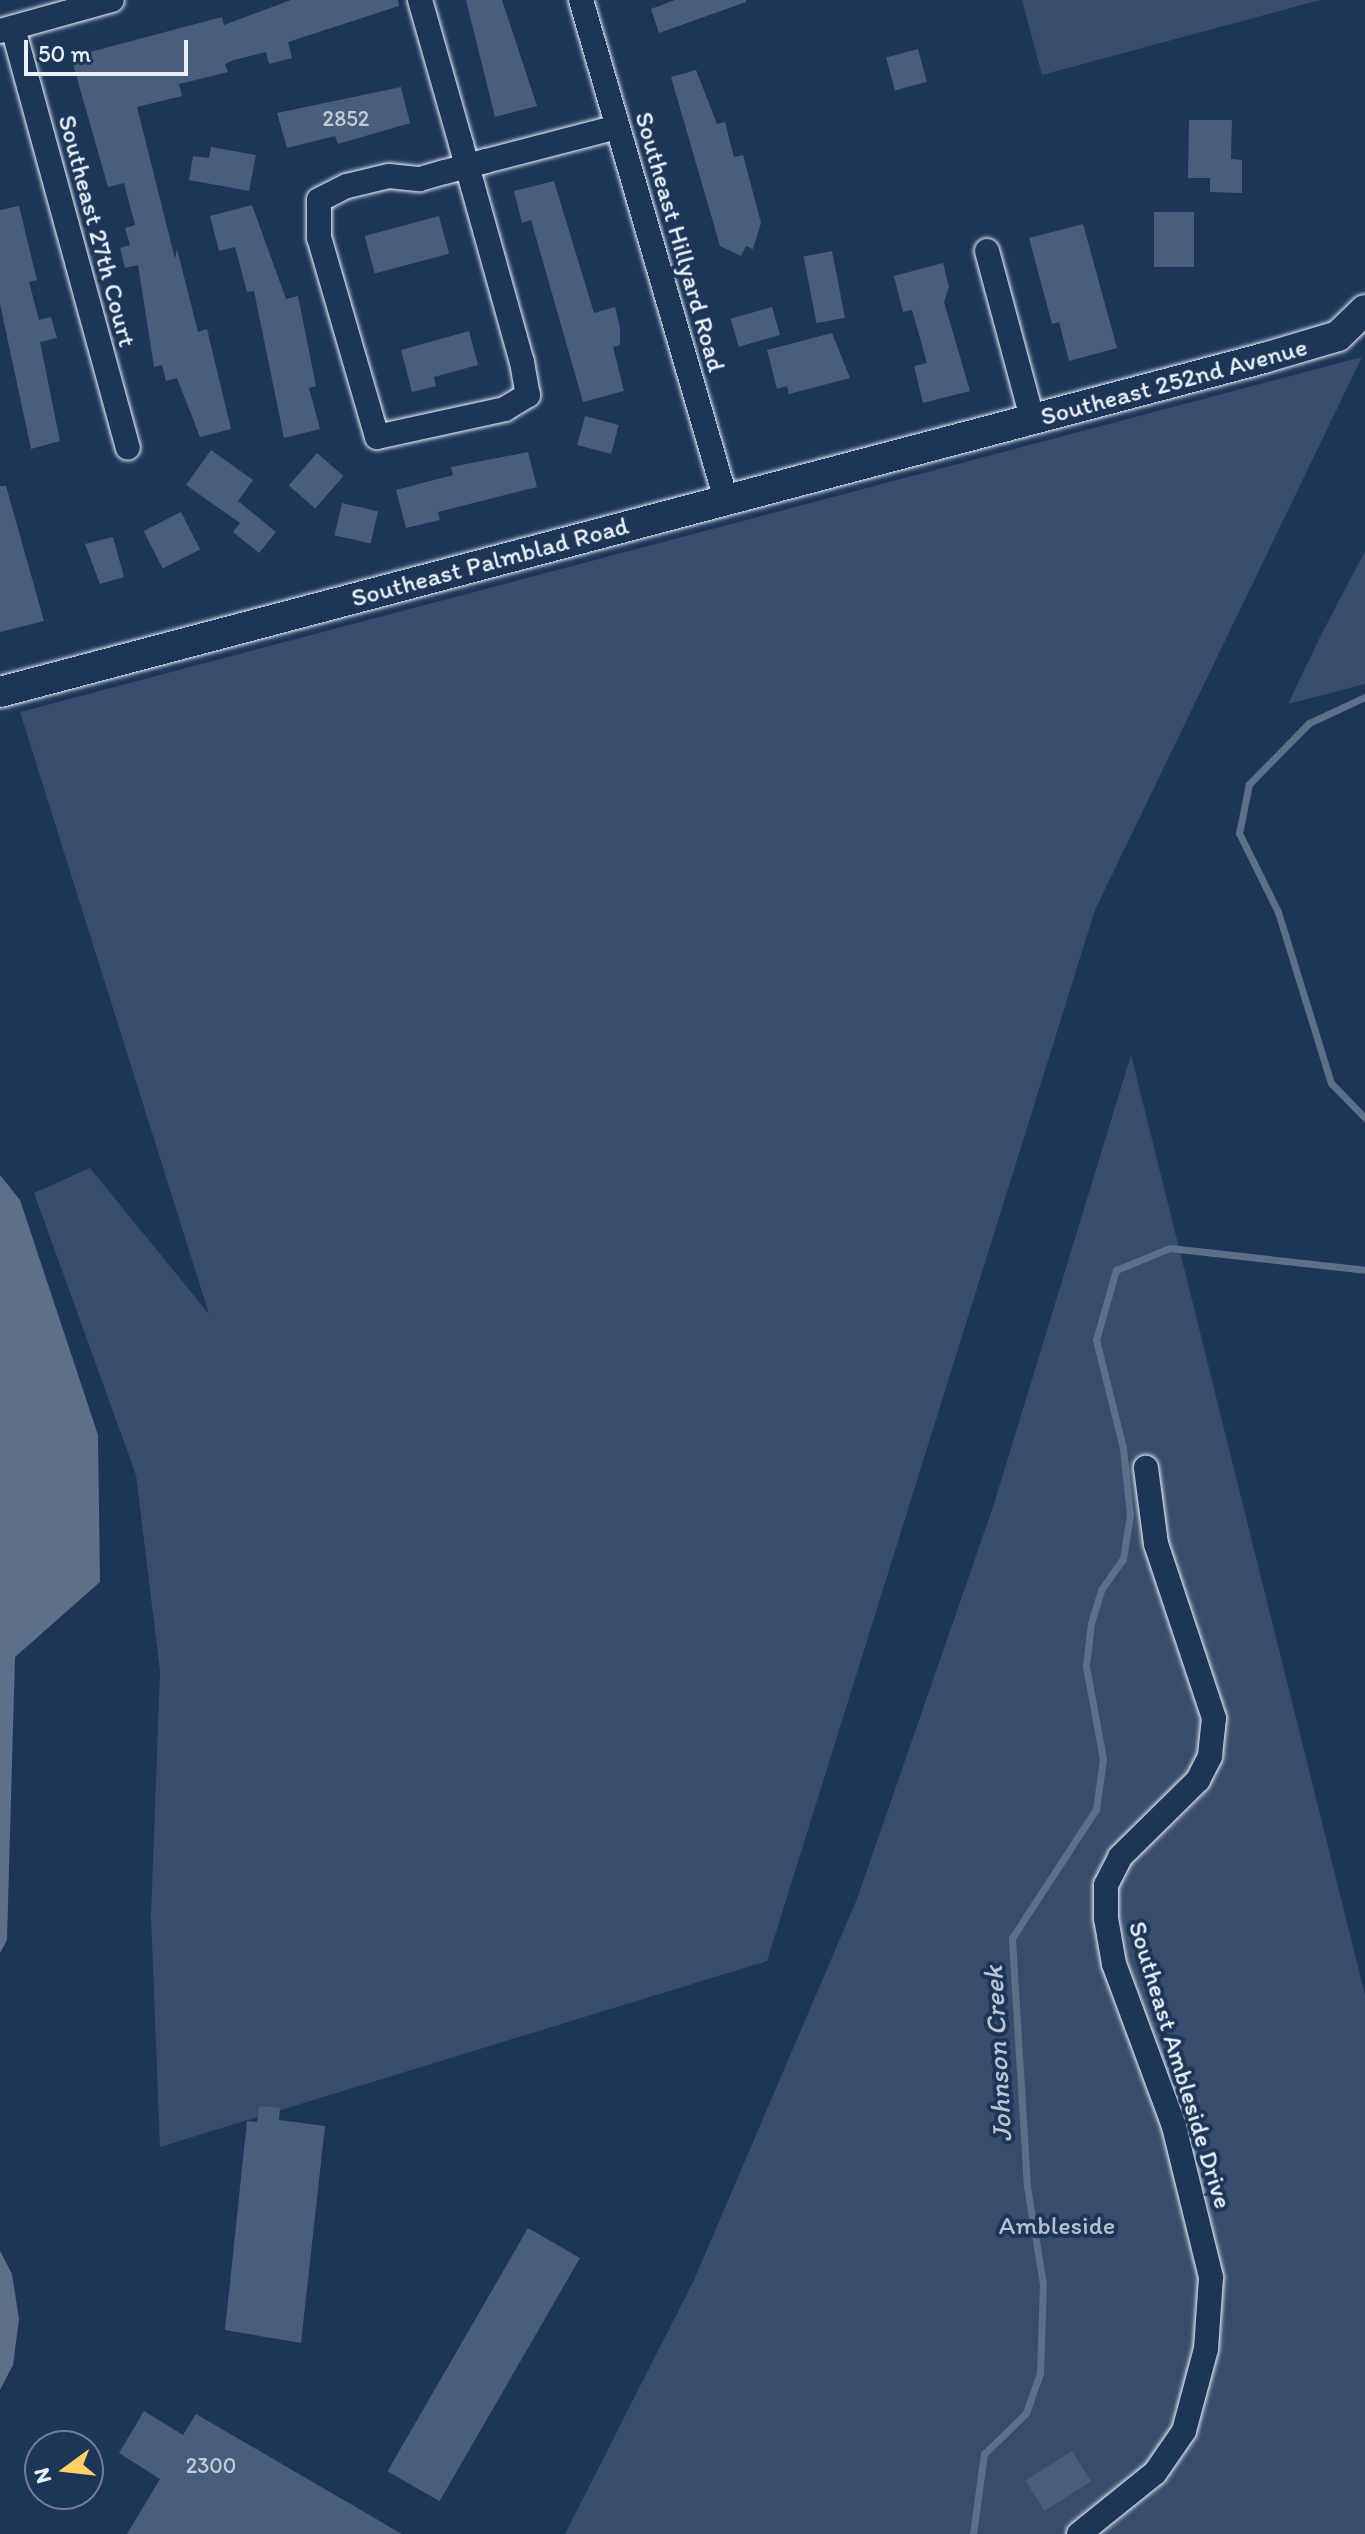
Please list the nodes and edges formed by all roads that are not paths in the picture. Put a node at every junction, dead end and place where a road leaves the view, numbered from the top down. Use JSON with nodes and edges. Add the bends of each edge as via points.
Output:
{"nodes":[{"id":1,"x":112,"y":0,"type":"edge"},
{"id":2,"x":420,"y":0,"type":"edge"},
{"id":3,"x":581,"y":0,"type":"edge"},
{"id":4,"x":7,"y":30,"type":"edge"},
{"id":5,"x":617,"y":127,"type":"junction"},
{"id":6,"x":467,"y":166,"type":"junction"},
{"id":7,"x":987,"y":251,"type":"dead end"},
{"id":8,"x":1359,"y":322,"type":"edge"},
{"id":9,"x":1033,"y":421,"type":"junction"},
{"id":10,"x":981,"y":434,"type":"joint"},
{"id":11,"x":128,"y":448,"type":"dead end"},
{"id":12,"x":726,"y":500,"type":"junction"},
{"id":13,"x":0,"y":692,"type":"edge"},
{"id":14,"x":1146,"y":1468,"type":"dead end"},
{"id":15,"x":1079,"y":2534,"type":"edge"}],
"edges":[{"from":1,"to":4,"type":"street"},
{"from":2,"to":6,"type":"street"},
{"from":3,"to":5,"type":"street","name":"Southeast Hillyard Road"},
{"from":4,"to":11,"type":"street","name":"Southeast 27th Court"},
{"from":5,"to":6,"type":"street"},
{"from":5,"to":12,"type":"street","name":"Southeast Hillyard Road"},
{"from":6,"to":6,"type":"street","via":[[528,395],[505,409],[377,437],[319,238],[319,200],[347,186]]},
{"from":7,"to":9,"type":"street"},
{"from":8,"to":9,"type":"street","name":"Southeast 252nd Avenue"},
{"from":9,"to":10,"type":"street","name":"Southeast 252nd Avenue"},
{"from":10,"to":12,"type":"street","name":"Southeast Palmblad Road"},
{"from":12,"to":13,"type":"street","name":"Southeast Palmblad Road"},
{"from":14,"to":15,"type":"street","name":"Southeast Ambleside Drive","via":[[1156,1544],[1214,1718],[1210,1756],[1198,1780],[1120,1857],[1106,1885],[1106,1918],[1114,1964],[1174,2126],[1211,2277],[1206,2349],[1184,2431],[1155,2473]]}]}
